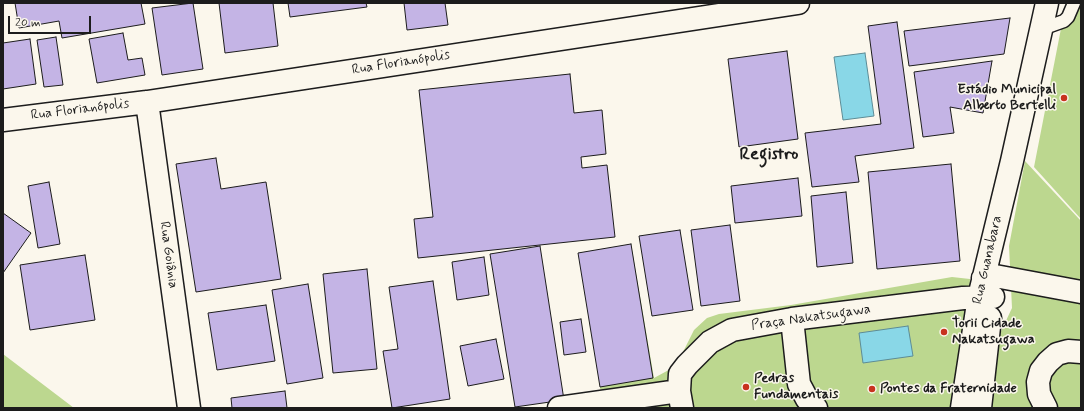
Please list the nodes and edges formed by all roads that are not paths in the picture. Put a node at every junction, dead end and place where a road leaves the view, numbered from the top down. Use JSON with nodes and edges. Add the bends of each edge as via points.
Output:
{"nodes":[{"id":1,"x":798,"y":3,"type":"edge"},
{"id":2,"x":1047,"y":3,"type":"edge"},
{"id":3,"x":1074,"y":3,"type":"edge"},
{"id":4,"x":1042,"y":25,"type":"junction"},
{"id":5,"x":147,"y":102,"type":"junction"},
{"id":6,"x":3,"y":120,"type":"edge"},
{"id":7,"x":987,"y":287,"type":"junction"},
{"id":8,"x":1081,"y":292,"type":"edge"},
{"id":9,"x":792,"y":319,"type":"junction"},
{"id":10,"x":1081,"y":352,"type":"edge"},
{"id":11,"x":681,"y":400,"type":"edge"},
{"id":12,"x":189,"y":408,"type":"edge"},
{"id":13,"x":559,"y":408,"type":"edge"},
{"id":14,"x":816,"y":408,"type":"edge"},
{"id":15,"x":962,"y":408,"type":"edge"},
{"id":16,"x":980,"y":408,"type":"edge"},
{"id":17,"x":1046,"y":408,"type":"edge"}],
"edges":[{"from":1,"to":5,"type":"street","name":"Rua Florianópolis"},
{"from":2,"to":4,"type":"street","name":"Rua Guanabara"},
{"from":3,"to":4,"type":"lane","via":[[1064,21]]},
{"from":4,"to":7,"type":"street","name":"Rua Guanabara"},
{"from":5,"to":6,"type":"street","name":"Rua Florianópolis"},
{"from":5,"to":12,"type":"street","name":"Rua Goiânia"},
{"from":7,"to":8,"type":"street","name":"Praça Nakatsugawa"},
{"from":7,"to":9,"type":"street","name":"Praça Nakatsugawa"},
{"from":7,"to":15,"type":"street","name":"Rua Guanabara"},
{"from":7,"to":16,"type":"street","name":"Rua Guanabara"},
{"from":9,"to":11,"type":"street","name":"Praça Nakatsugawa","via":[[732,330],[700,350],[680,374]]},
{"from":9,"to":14,"type":"street","via":[[800,384],[807,399]]},
{"from":10,"to":17,"type":"street","via":[[1068,351],[1057,354],[1042,371],[1038,382],[1039,394]]},
{"from":11,"to":13,"type":"street"}]}
